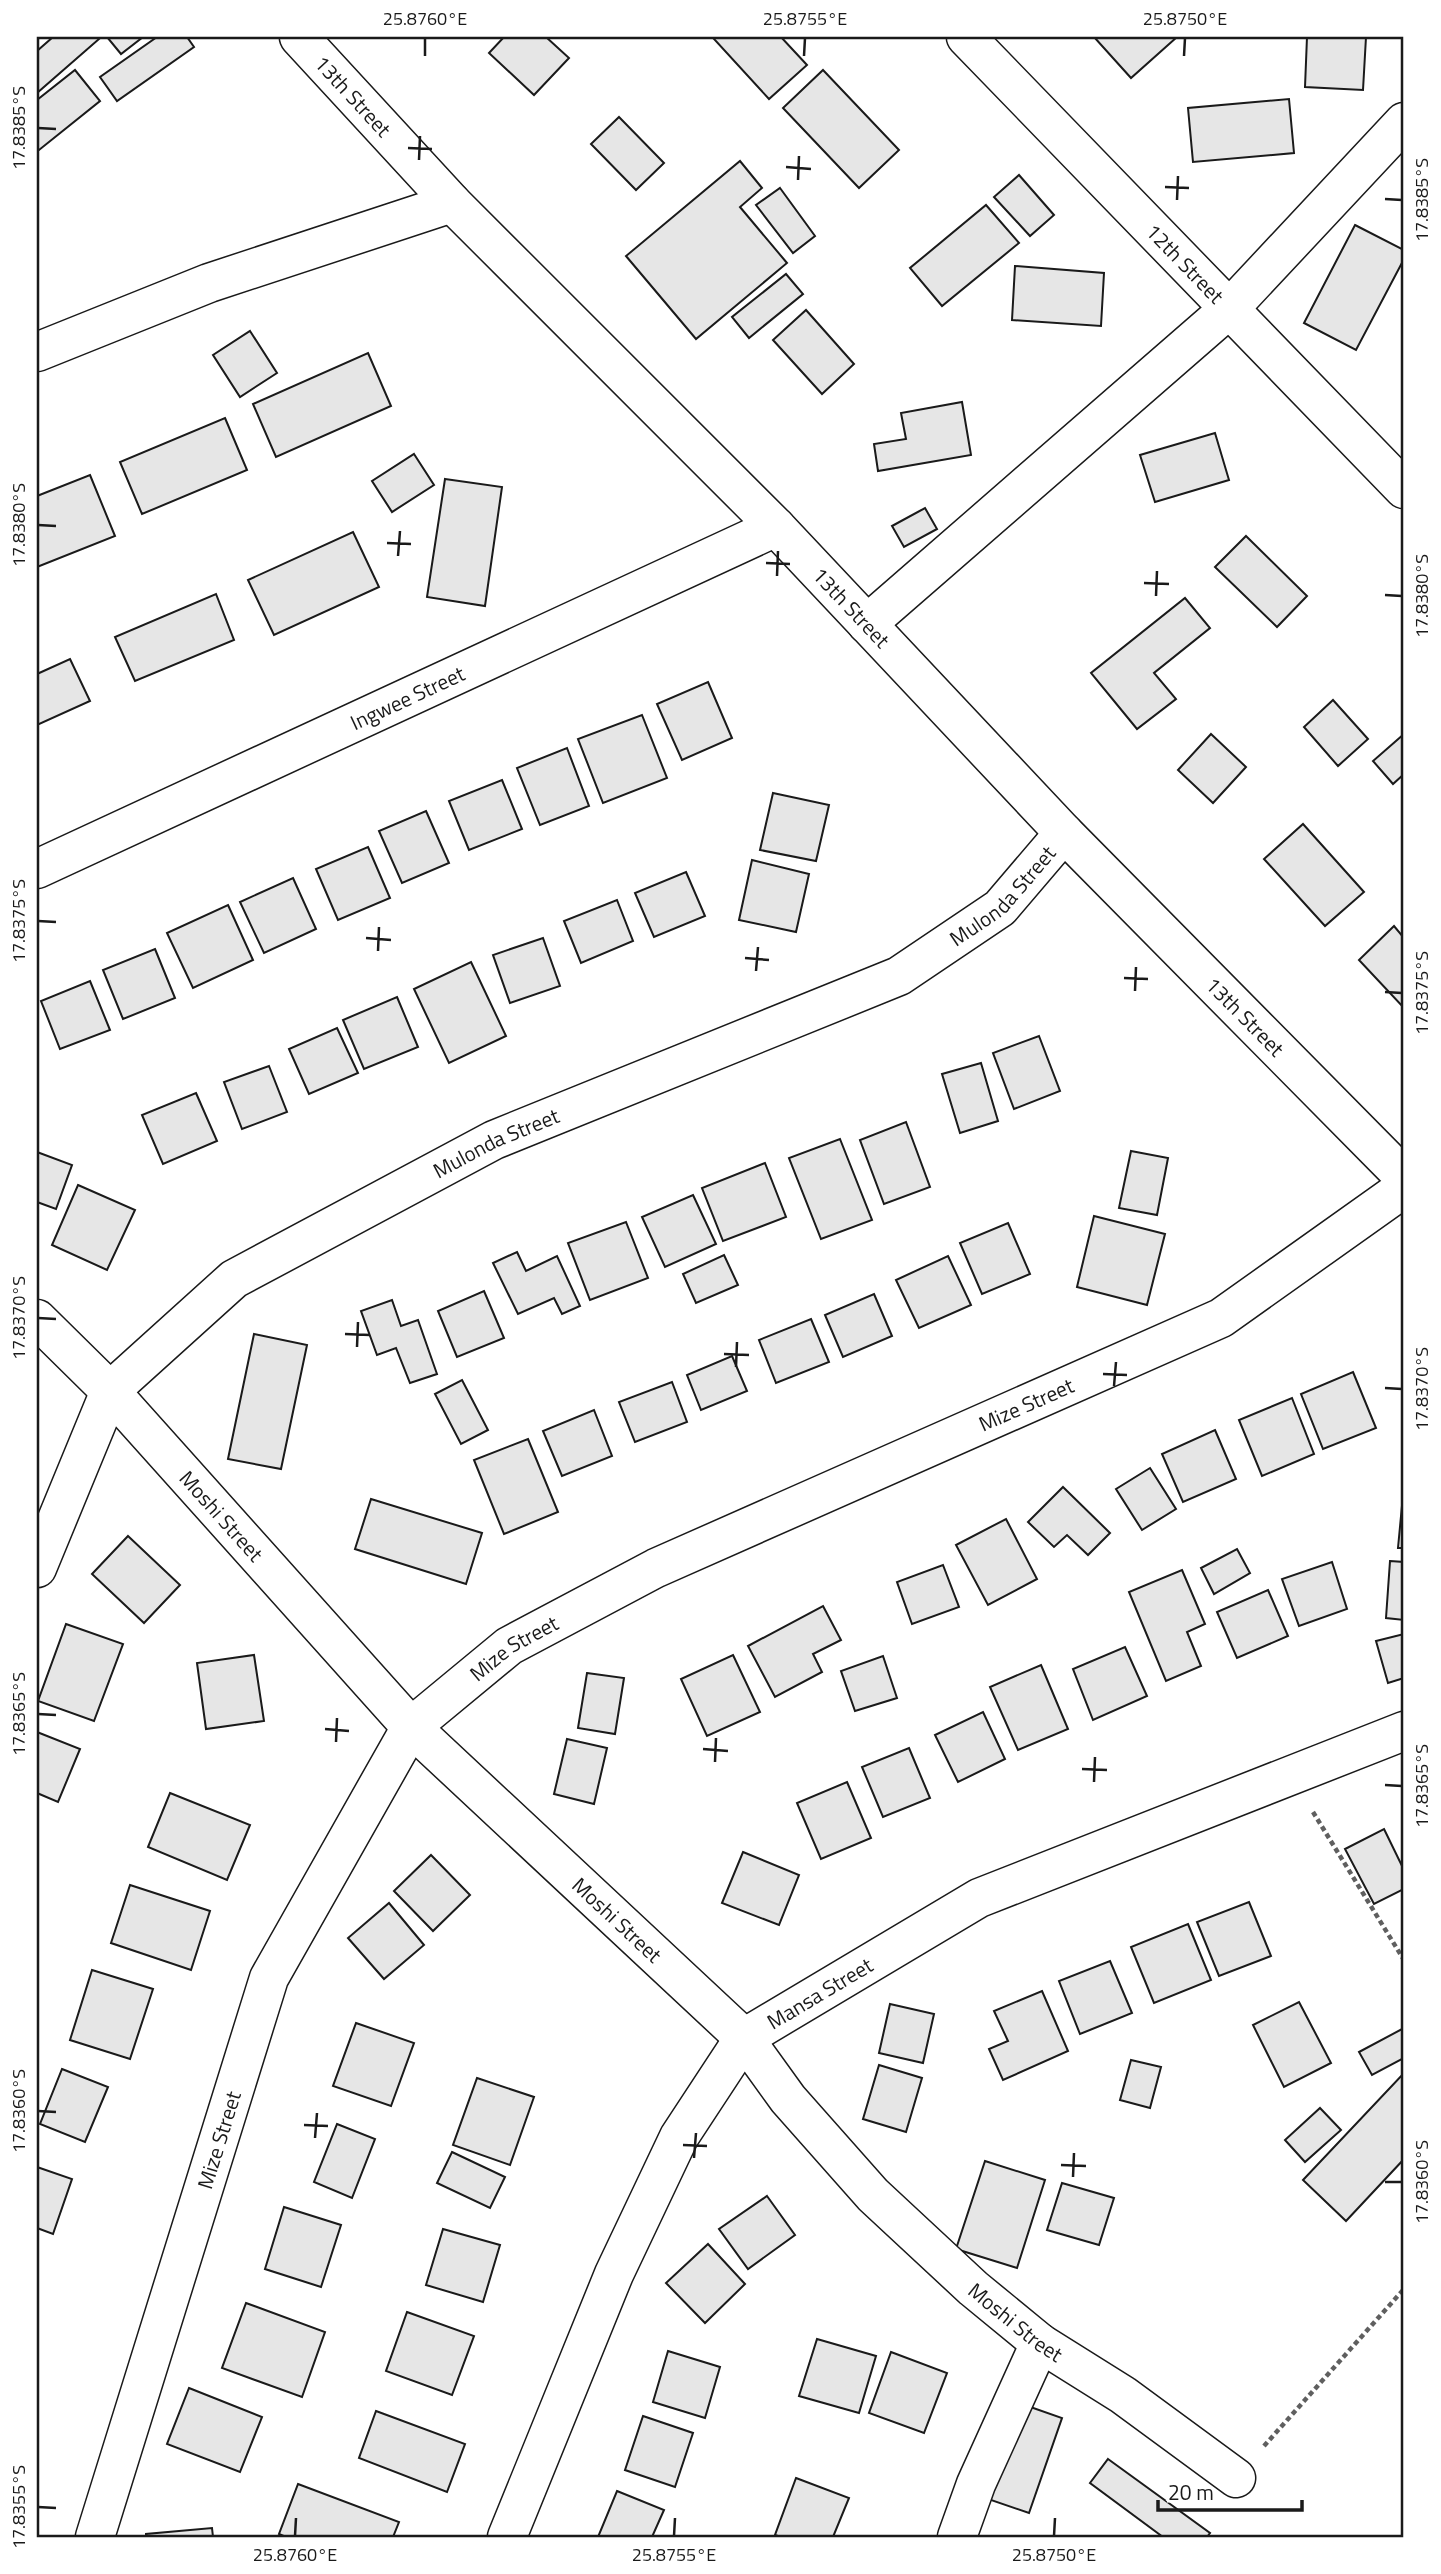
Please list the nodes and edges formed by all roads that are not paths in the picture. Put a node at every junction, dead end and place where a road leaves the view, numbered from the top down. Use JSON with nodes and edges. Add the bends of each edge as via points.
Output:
{"nodes":[{"id":1,"x":299,"y":37,"type":"edge"},
{"id":2,"x":966,"y":37,"type":"edge"},
{"id":3,"x":1404,"y":122,"type":"edge"},
{"id":4,"x":452,"y":203,"type":"junction"},
{"id":5,"x":1230,"y":308,"type":"junction"},
{"id":6,"x":37,"y":352,"type":"edge"},
{"id":7,"x":1404,"y":489,"type":"edge"},
{"id":8,"x":776,"y":527,"type":"junction"},
{"id":9,"x":867,"y":624,"type":"junction"},
{"id":10,"x":1064,"y":833,"type":"junction"},
{"id":11,"x":37,"y":869,"type":"edge"},
{"id":12,"x":1404,"y":1177,"type":"edge"},
{"id":13,"x":1404,"y":1188,"type":"edge"},
{"id":14,"x":37,"y":1319,"type":"edge"},
{"id":15,"x":110,"y":1391,"type":"junction"},
{"id":16,"x":37,"y":1569,"type":"edge"},
{"id":17,"x":411,"y":1727,"type":"junction"},
{"id":18,"x":1404,"y":1731,"type":"edge"},
{"id":19,"x":744,"y":2038,"type":"junction"},
{"id":20,"x":1040,"y":2343,"type":"junction"},
{"id":21,"x":1236,"y":2478,"type":"road end"},
{"id":22,"x":95,"y":2537,"type":"edge"},
{"id":23,"x":507,"y":2537,"type":"edge"},
{"id":24,"x":957,"y":2537,"type":"edge"}],
"edges":[{"from":1,"to":4,"type":"street","name":"13th Street"},
{"from":2,"to":5,"type":"street","name":"12th Street"},
{"from":3,"to":5,"type":"street"},
{"from":4,"to":6,"type":"street","via":[[209,283]]},
{"from":4,"to":8,"type":"street","name":"13th Street"},
{"from":5,"to":7,"type":"street","name":"12th Street"},
{"from":5,"to":9,"type":"street"},
{"from":8,"to":9,"type":"street","name":"13th Street"},
{"from":8,"to":11,"type":"street","name":"Ingwee Street"},
{"from":9,"to":10,"type":"street","name":"13th Street"},
{"from":10,"to":12,"type":"street","name":"13th Street"},
{"from":10,"to":15,"type":"street","name":"Mulonda Street","via":[[1000,908],[899,976],[494,1140],[234,1279]]},
{"from":13,"to":17,"type":"street","name":"Mize Street","via":[[1221,1318],[656,1568],[509,1646]]},
{"from":14,"to":15,"type":"street","name":"Moshi Street"},
{"from":15,"to":16,"type":"street","name":"Mulonda Street"},
{"from":15,"to":17,"type":"street","name":"Moshi Street"},
{"from":17,"to":19,"type":"street","name":"Moshi Street"},
{"from":17,"to":22,"type":"street","name":"Mize Street","via":[[269,1978]]},
{"from":18,"to":19,"type":"street","name":"Mansa Street","via":[[979,1899]]},
{"from":19,"to":20,"type":"street","name":"Moshi Street","via":[[788,2099],[873,2195]]},
{"from":19,"to":23,"type":"street","name":"Mansa Street","via":[[673,2149],[614,2274]]},
{"from":20,"to":21,"type":"street","name":"Moshi Street","via":[[1123,2395]]},
{"from":20,"to":24,"type":"street"}]}
